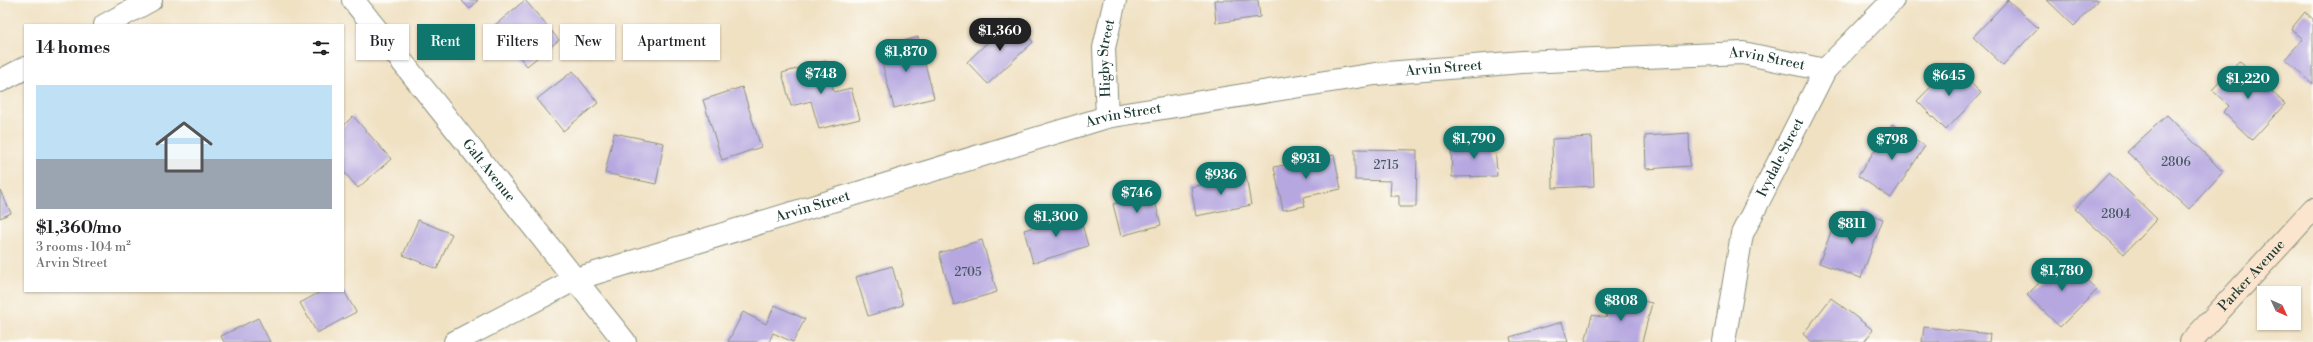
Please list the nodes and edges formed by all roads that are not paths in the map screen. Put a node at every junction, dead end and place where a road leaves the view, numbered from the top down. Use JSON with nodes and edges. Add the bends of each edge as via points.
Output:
{"nodes":[{"id":1,"x":151,"y":0,"type":"edge"},
{"id":2,"x":353,"y":0,"type":"edge"},
{"id":3,"x":1115,"y":0,"type":"edge"},
{"id":4,"x":1893,"y":0,"type":"edge"},
{"id":5,"x":107,"y":24,"type":"edge"},
{"id":6,"x":24,"y":69,"type":"edge"},
{"id":7,"x":1825,"y":70,"type":"junction"},
{"id":8,"x":0,"y":81,"type":"edge"},
{"id":9,"x":1107,"y":118,"type":"junction"},
{"id":10,"x":2313,"y":209,"type":"edge"},
{"id":11,"x":576,"y":279,"type":"junction"},
{"id":12,"x":455,"y":342,"type":"edge"},
{"id":13,"x":625,"y":342,"type":"edge"},
{"id":14,"x":1724,"y":342,"type":"edge"},
{"id":15,"x":2191,"y":342,"type":"edge"}],
"edges":[{"from":1,"to":5,"type":"street"},
{"from":2,"to":11,"type":"street","name":"Galt Avenue"},
{"from":3,"to":9,"type":"street","name":"Higby Street","via":[[1104,48]]},
{"from":4,"to":7,"type":"street","name":"Ivydale Street"},
{"from":6,"to":8,"type":"street"},
{"from":7,"to":9,"type":"street","name":"Arvin Street","via":[[1742,53],[1515,63],[1375,74]]},
{"from":7,"to":14,"type":"street","name":"Ivydale Street","via":[[1742,234]]},
{"from":9,"to":11,"type":"street","name":"Arvin Street"},
{"from":10,"to":15,"type":"street","name":"Parker Avenue"},
{"from":11,"to":12,"type":"street","name":"Arvin Street"},
{"from":11,"to":13,"type":"street","name":"Galt Avenue"}]}
